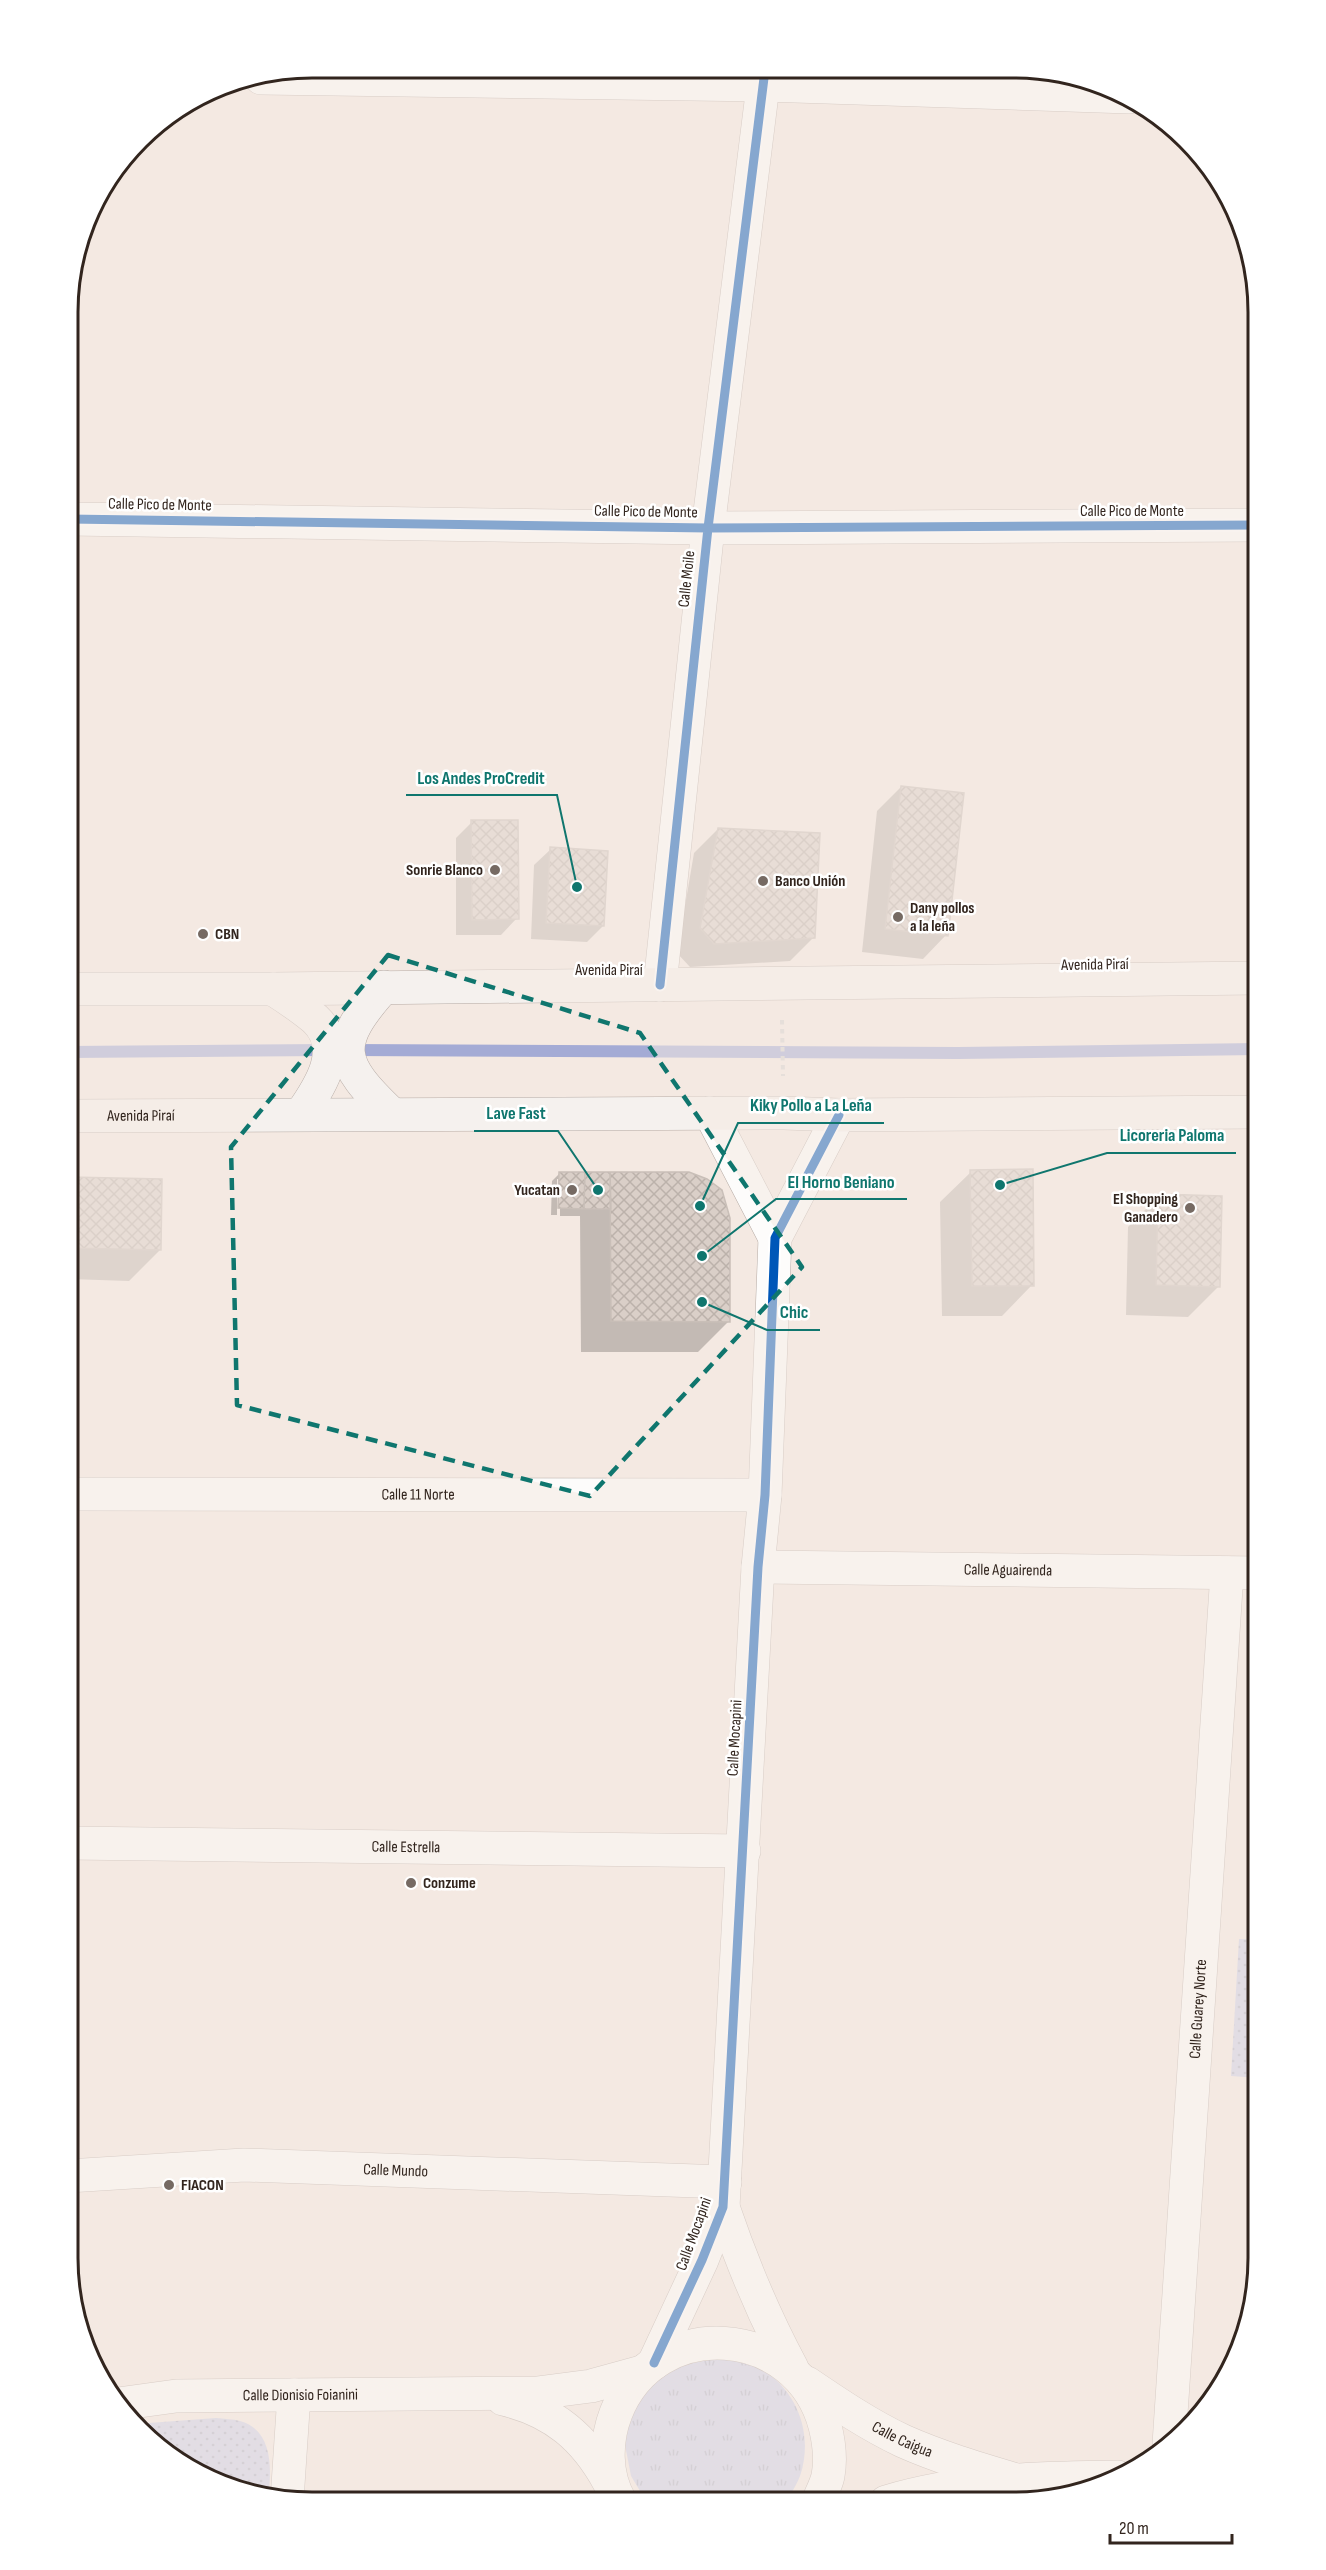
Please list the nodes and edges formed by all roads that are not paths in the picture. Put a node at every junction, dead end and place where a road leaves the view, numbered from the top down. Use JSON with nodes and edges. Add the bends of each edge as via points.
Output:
{"nodes":[{"id":1,"x":312,"y":78,"type":"edge"},
{"id":2,"x":765,"y":78,"type":"edge"},
{"id":3,"x":1103,"y":96,"type":"edge"},
{"id":4,"x":78,"y":519,"type":"edge"},
{"id":5,"x":1248,"y":525,"type":"edge"},
{"id":6,"x":708,"y":528,"type":"junction"},
{"id":7,"x":1248,"y":978,"type":"edge"},
{"id":8,"x":660,"y":985,"type":"junction"},
{"id":9,"x":384,"y":987,"type":"junction"},
{"id":10,"x":78,"y":989,"type":"edge"},
{"id":11,"x":285,"y":997,"type":"junction"},
{"id":12,"x":1248,"y":1112,"type":"edge"},
{"id":13,"x":710,"y":1113,"type":"junction"},
{"id":14,"x":301,"y":1114,"type":"junction"},
{"id":15,"x":392,"y":1114,"type":"junction"},
{"id":16,"x":78,"y":1116,"type":"edge"},
{"id":17,"x":839,"y":1116,"type":"junction"},
{"id":18,"x":775,"y":1238,"type":"junction"},
{"id":19,"x":78,"y":1494,"type":"edge"},
{"id":20,"x":765,"y":1494,"type":"junction"},
{"id":21,"x":758,"y":1567,"type":"junction"},
{"id":22,"x":1243,"y":1573,"type":"edge"},
{"id":23,"x":78,"y":1843,"type":"edge"},
{"id":24,"x":744,"y":1851,"type":"junction"},
{"id":25,"x":78,"y":2175,"type":"edge"},
{"id":26,"x":724,"y":2195,"type":"junction"},
{"id":27,"x":648,"y":2367,"type":"junction"},
{"id":28,"x":798,"y":2375,"type":"junction"},
{"id":29,"x":484,"y":2394,"type":"junction"},
{"id":30,"x":294,"y":2395,"type":"junction"},
{"id":31,"x":128,"y":2403,"type":"edge"},
{"id":32,"x":1170,"y":2432,"type":"edge"},
{"id":33,"x":1095,"y":2477,"type":"edge"},
{"id":34,"x":1014,"y":2479,"type":"junction"},
{"id":35,"x":289,"y":2490,"type":"edge"},
{"id":36,"x":615,"y":2492,"type":"edge"},
{"id":37,"x":617,"y":2492,"type":"edge"},
{"id":38,"x":822,"y":2492,"type":"edge"},
{"id":39,"x":930,"y":2492,"type":"edge"}],
"edges":[{"from":1,"to":2,"type":"street"},
{"from":2,"to":3,"type":"street"},
{"from":2,"to":6,"type":"street","name":"Calle Moile"},
{"from":4,"to":6,"type":"street","name":"Calle Pico de Monte"},
{"from":5,"to":6,"type":"street","name":"Calle Pico de Monte"},
{"from":6,"to":8,"type":"street","name":"Calle Moile"},
{"from":7,"to":8,"type":"main road","name":"Avenida Piraí"},
{"from":8,"to":9,"type":"main road","name":"Avenida Piraí"},
{"from":9,"to":11,"type":"main road","name":"Avenida Piraí"},
{"from":9,"to":15,"type":"main road","via":[[351,1030],[348,1053],[354,1075]]},
{"from":10,"to":11,"type":"main road","name":"Avenida Piraí"},
{"from":11,"to":14,"type":"main road","via":[[316,1020],[328,1041],[329,1065],[320,1087]]},
{"from":12,"to":17,"type":"main road","name":"Avenida Piraí"},
{"from":13,"to":15,"type":"main road","name":"Avenida Piraí"},
{"from":13,"to":17,"type":"main road","name":"Avenida Piraí"},
{"from":13,"to":18,"type":"street","name":"Calle Mocapini"},
{"from":14,"to":15,"type":"main road","name":"Avenida Piraí"},
{"from":14,"to":16,"type":"main road","name":"Avenida Piraí"},
{"from":17,"to":18,"type":"street","name":"Calle Mocapini"},
{"from":18,"to":20,"type":"street","name":"Calle Mocapini"},
{"from":19,"to":20,"type":"street","name":"Calle 11 Norte"},
{"from":20,"to":21,"type":"street","name":"Calle Mocapini"},
{"from":21,"to":22,"type":"street","name":"Calle Aguairenda"},
{"from":21,"to":24,"type":"street","name":"Calle Mocapini"},
{"from":22,"to":32,"type":"street","name":"Calle Guarey Norte"},
{"from":23,"to":24,"type":"street","name":"Calle Estrella"},
{"from":24,"to":26,"type":"street","name":"Calle Mocapini"},
{"from":25,"to":26,"type":"street","name":"Calle Mundo","via":[[244,2164]]},
{"from":26,"to":27,"type":"street","name":"Calle Mocapini","via":[[702,2260]]},
{"from":26,"to":28,"type":"street","name":"Calle Mocapini","via":[[742,2264]]},
{"from":27,"to":28,"type":"street","name":"Calle Caigua","via":[[688,2346],[725,2342],[763,2351]]},
{"from":27,"to":29,"type":"street","name":"Calle Dionisio Foianini","via":[[591,2386]]},
{"from":27,"to":37,"type":"street","via":[[622,2398],[610,2428],[608,2461]]},
{"from":28,"to":34,"type":"street","name":"Calle Caigua","via":[[850,2412],[902,2441],[956,2463]]},
{"from":28,"to":38,"type":"street","name":"Calle Mocapini","via":[[820,2408],[829,2442],[828,2477]]},
{"from":29,"to":30,"type":"street","name":"Calle Dionisio Foianini"},
{"from":29,"to":36,"type":"street","name":"Calle Dionisio Foianini","via":[[526,2404],[563,2425],[594,2455]]},
{"from":30,"to":31,"type":"street","name":"Calle Dionisio Foianini","via":[[176,2396]]},
{"from":30,"to":35,"type":"street"},
{"from":33,"to":34,"type":"street","name":"Calle Caigua"},
{"from":34,"to":39,"type":"street","name":"Calle Caigua"}]}
